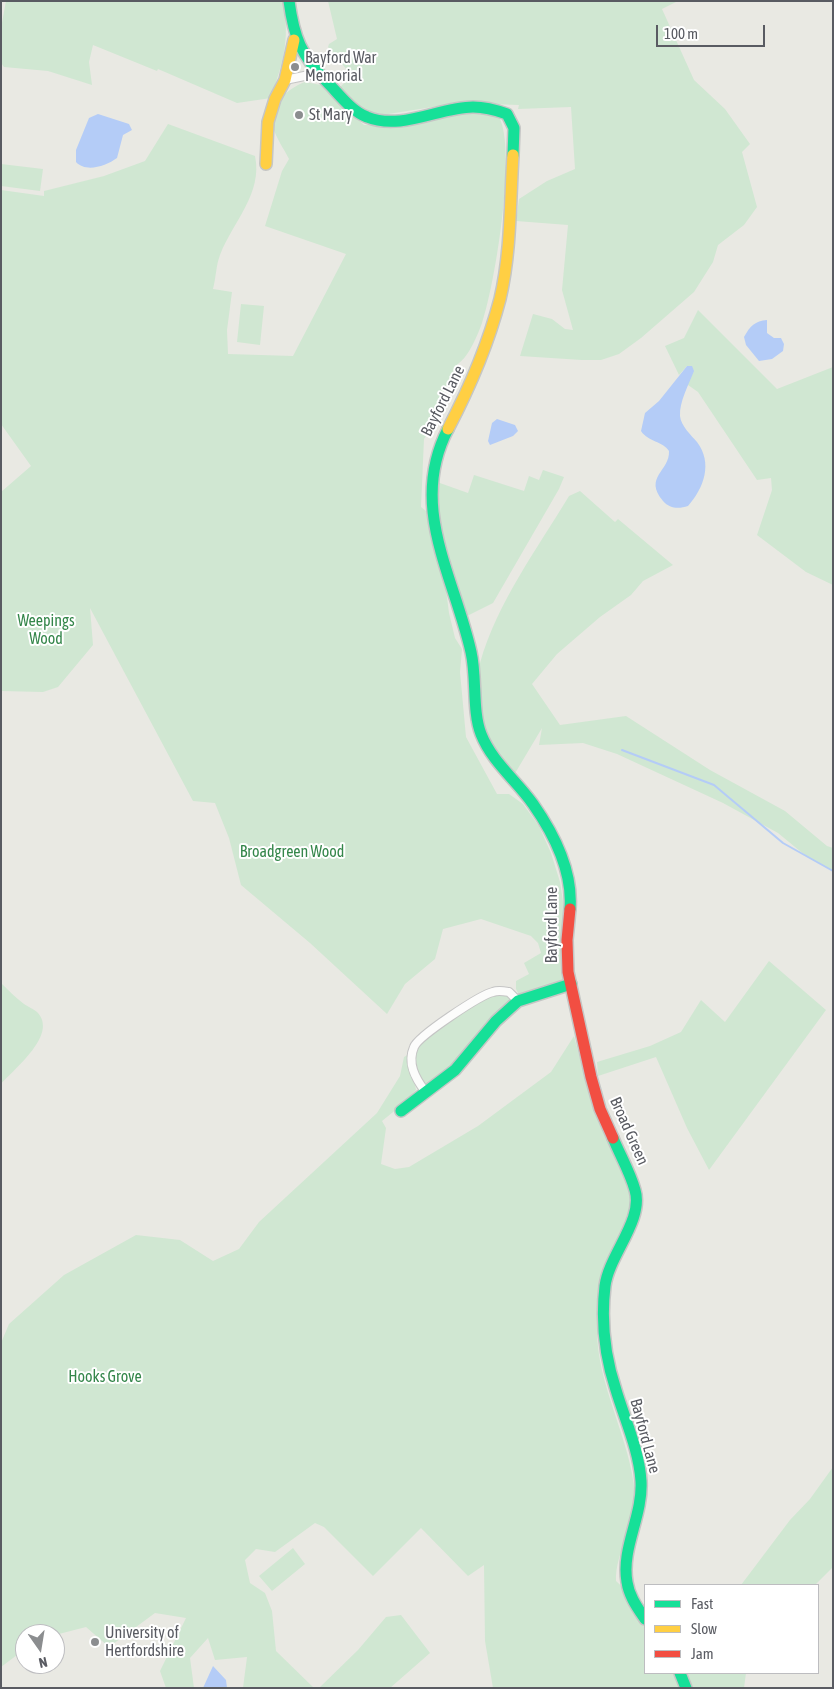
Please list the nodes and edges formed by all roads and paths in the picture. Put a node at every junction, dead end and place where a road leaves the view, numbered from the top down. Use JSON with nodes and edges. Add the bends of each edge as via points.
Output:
{"nodes":[{"id":1,"x":289,"y":1,"type":"edge"},
{"id":2,"x":294,"y":40,"type":"junction"},
{"id":3,"x":314,"y":68,"type":"junction"},
{"id":4,"x":285,"y":80,"type":"junction"},
{"id":5,"x":266,"y":164,"type":"dead end"},
{"id":6,"x":570,"y":984,"type":"junction"},
{"id":7,"x":518,"y":1001,"type":"junction"},
{"id":8,"x":425,"y":1091,"type":"junction"},
{"id":9,"x":401,"y":1111,"type":"dead end"},
{"id":10,"x":606,"y":1286,"type":"joint"},
{"id":11,"x":644,"y":1617,"type":"edge"},
{"id":12,"x":680,"y":1674,"type":"edge"},
{"id":13,"x":686,"y":1688,"type":"edge"}],
"edges":[{"from":1,"to":2,"type":"street"},
{"from":2,"to":3,"type":"street","name":"Bayford Lane"},
{"from":2,"to":4,"type":"street"},
{"from":3,"to":4,"type":"street","via":[[309,75]]},
{"from":3,"to":6,"type":"street","name":"Bayford Lane","via":[[348,102],[370,118],[389,121],[456,108],[486,108],[508,114],[512,122],[514,137],[504,279],[473,381],[438,448],[433,470],[432,512],[439,549],[471,651],[481,734],[494,758],[533,804],[562,859],[570,898],[567,940]]},
{"from":4,"to":5,"type":"street","via":[[268,122]]},
{"from":6,"to":7,"type":"street"},
{"from":6,"to":10,"type":"street","name":"Broad Green","via":[[600,1109],[636,1191],[634,1220],[611,1263]]},
{"from":7,"to":8,"type":"street","via":[[496,1021],[455,1070]]},
{"from":7,"to":8,"type":"street","via":[[508,992],[492,992],[422,1037],[413,1049],[412,1062],[417,1081]]},
{"from":8,"to":9,"type":"street"},
{"from":10,"to":11,"type":"street","name":"Bayford Lane","via":[[607,1361],[634,1444],[641,1484],[625,1574],[629,1593]]},
{"from":12,"to":13,"type":"street"}]}
